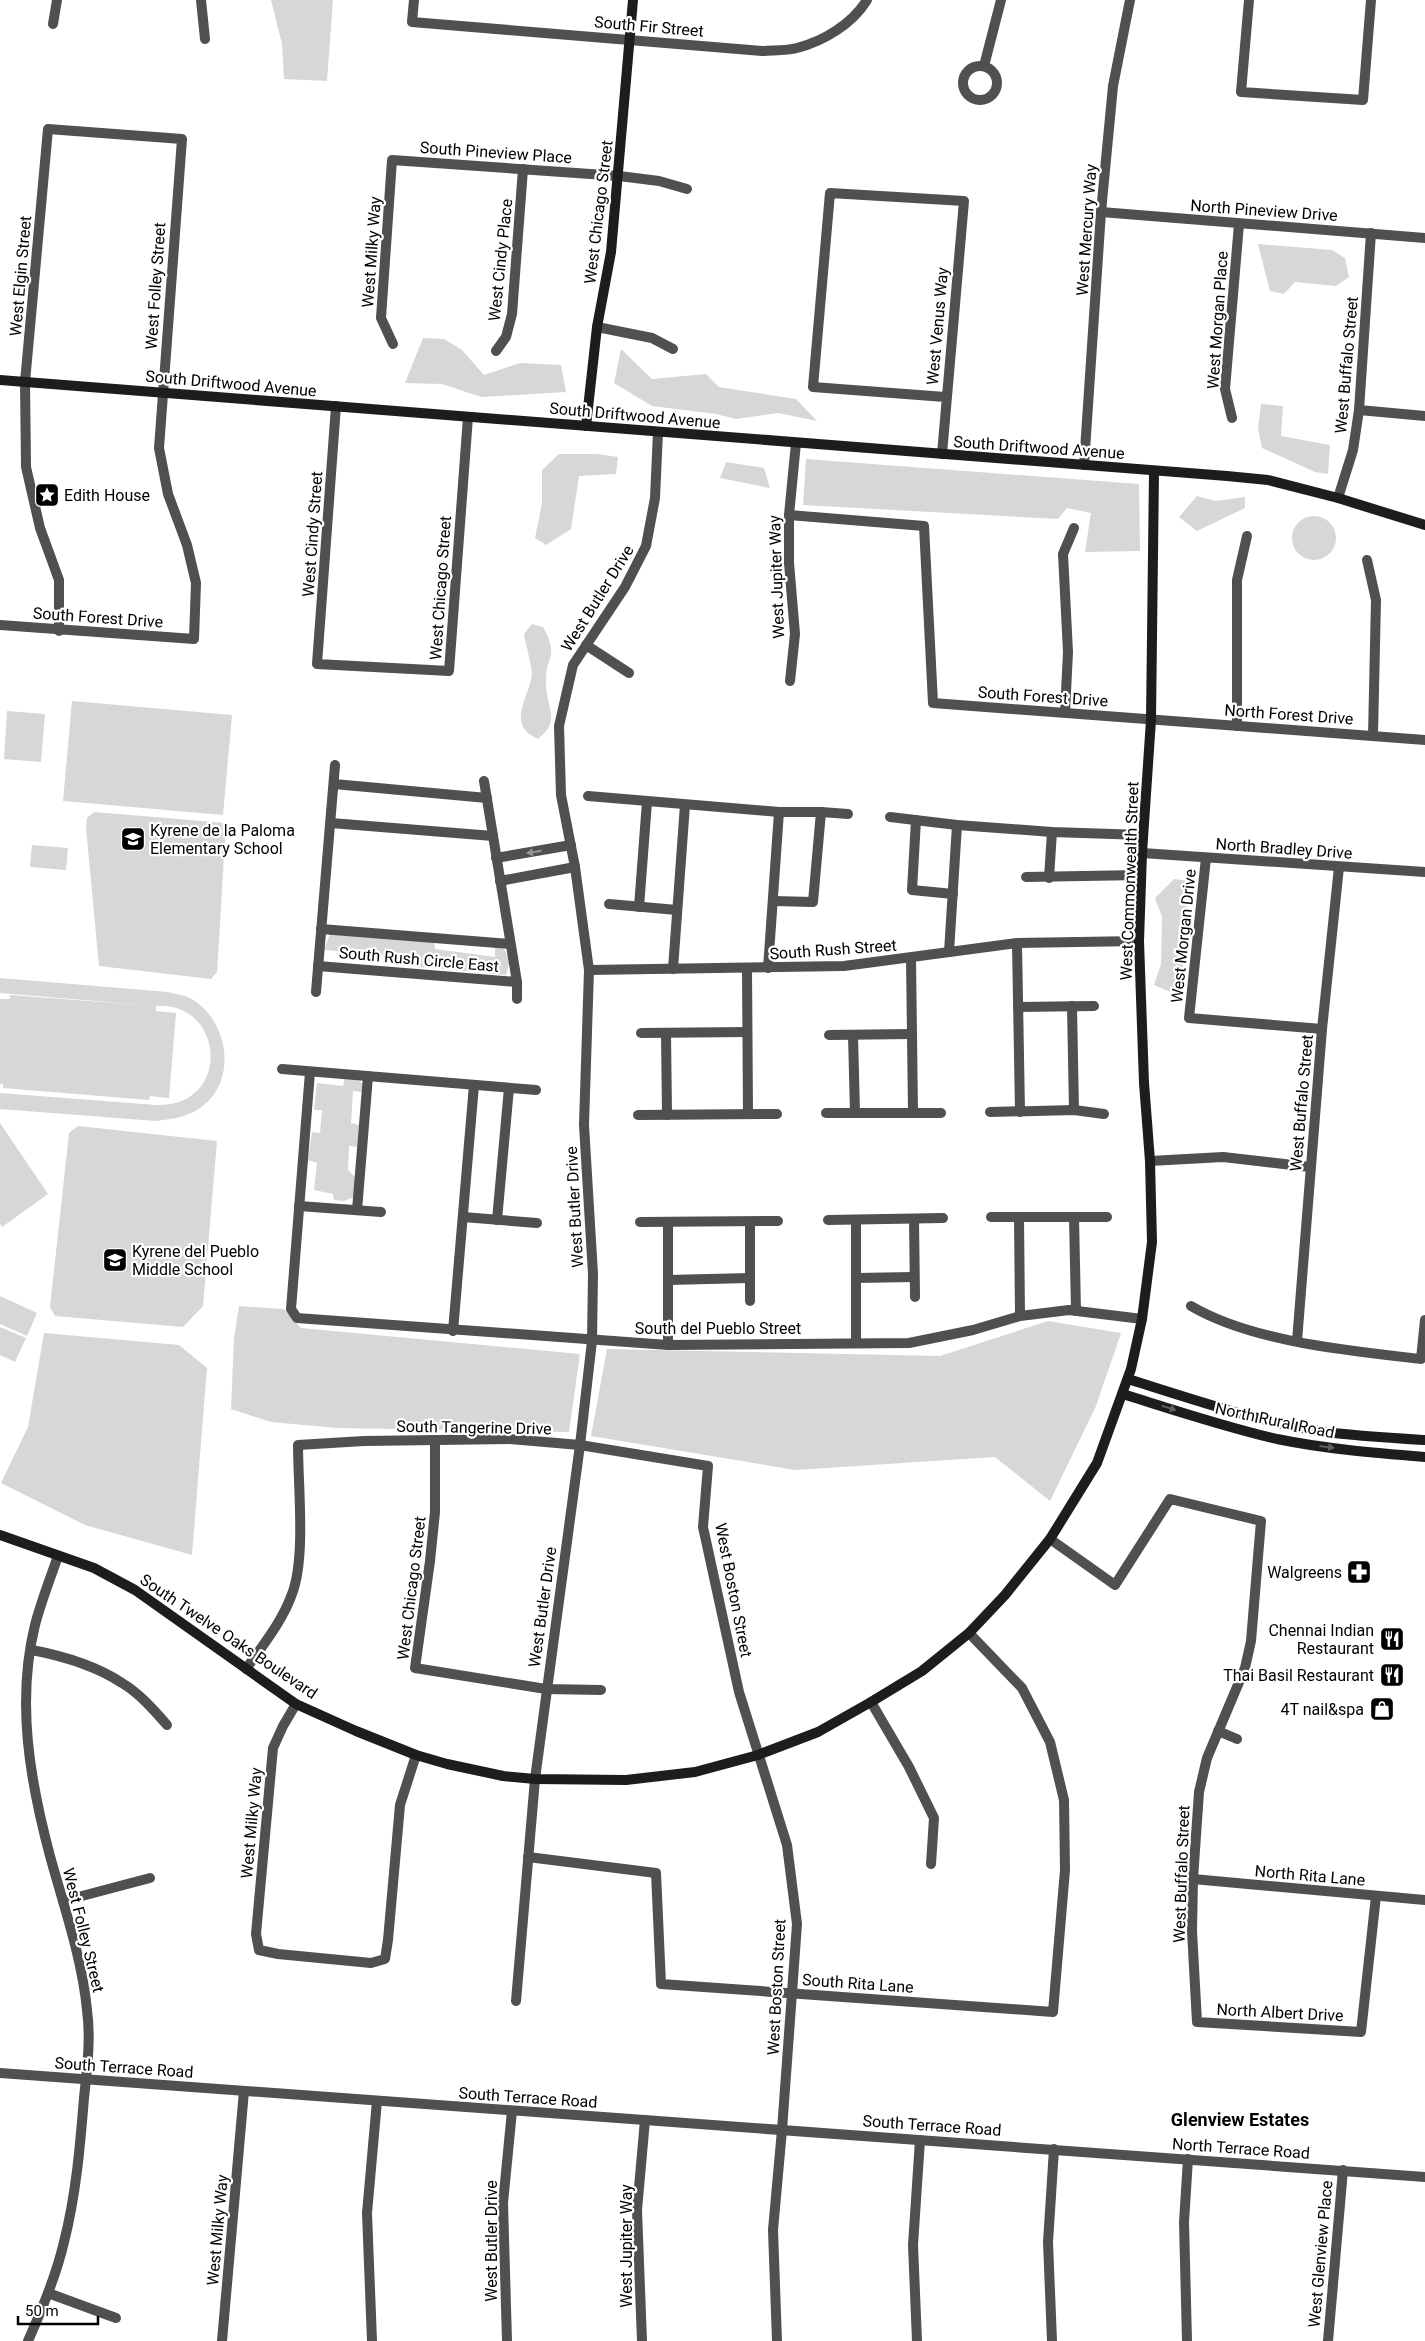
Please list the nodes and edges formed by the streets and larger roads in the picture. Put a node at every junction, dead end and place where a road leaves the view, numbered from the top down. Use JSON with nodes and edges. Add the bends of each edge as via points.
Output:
{"nodes":[{"id":1,"x":57,"y":0,"type":"edge"},
{"id":2,"x":202,"y":0,"type":"edge"},
{"id":3,"x":414,"y":0,"type":"edge"},
{"id":4,"x":633,"y":0,"type":"edge"},
{"id":5,"x":867,"y":0,"type":"edge"},
{"id":6,"x":1002,"y":0,"type":"edge"},
{"id":7,"x":1130,"y":0,"type":"edge"},
{"id":8,"x":1249,"y":0,"type":"edge"},
{"id":9,"x":1371,"y":0,"type":"edge"},
{"id":10,"x":53,"y":24,"type":"dead end"},
{"id":11,"x":205,"y":39,"type":"dead end"},
{"id":12,"x":630,"y":40,"type":"junction"},
{"id":13,"x":984,"y":66,"type":"dead end"},
{"id":14,"x":182,"y":139,"type":"joint"},
{"id":15,"x":392,"y":160,"type":"joint"},
{"id":16,"x":523,"y":169,"type":"junction"},
{"id":17,"x":619,"y":176,"type":"junction"},
{"id":18,"x":687,"y":189,"type":"dead end"},
{"id":19,"x":1101,"y":212,"type":"junction"},
{"id":20,"x":1238,"y":224,"type":"junction"},
{"id":21,"x":1371,"y":233,"type":"junction"},
{"id":22,"x":1425,"y":238,"type":"edge"},
{"id":23,"x":597,"y":327,"type":"junction"},
{"id":24,"x":393,"y":344,"type":"dead end"},
{"id":25,"x":673,"y":349,"type":"dead end"},
{"id":26,"x":496,"y":351,"type":"dead end"},
{"id":27,"x":0,"y":380,"type":"edge"},
{"id":28,"x":25,"y":382,"type":"junction"},
{"id":29,"x":162,"y":393,"type":"junction"},
{"id":30,"x":945,"y":397,"type":"junction"},
{"id":31,"x":336,"y":406,"type":"junction"},
{"id":32,"x":1360,"y":410,"type":"junction"},
{"id":33,"x":1425,"y":416,"type":"edge"},
{"id":34,"x":468,"y":417,"type":"junction"},
{"id":35,"x":1232,"y":418,"type":"dead end"},
{"id":36,"x":586,"y":426,"type":"junction"},
{"id":37,"x":658,"y":432,"type":"junction"},
{"id":38,"x":796,"y":443,"type":"junction"},
{"id":39,"x":942,"y":454,"type":"junction"},
{"id":40,"x":1084,"y":465,"type":"junction"},
{"id":41,"x":1154,"y":471,"type":"junction"},
{"id":42,"x":1338,"y":498,"type":"junction"},
{"id":43,"x":789,"y":515,"type":"junction"},
{"id":44,"x":1425,"y":525,"type":"edge"},
{"id":45,"x":1074,"y":528,"type":"dead end"},
{"id":46,"x":1247,"y":536,"type":"dead end"},
{"id":47,"x":1367,"y":560,"type":"dead end"},
{"id":48,"x":0,"y":625,"type":"edge"},
{"id":49,"x":59,"y":630,"type":"junction"},
{"id":50,"x":194,"y":639,"type":"joint"},
{"id":51,"x":586,"y":645,"type":"junction"},
{"id":52,"x":449,"y":671,"type":"joint"},
{"id":53,"x":629,"y":673,"type":"dead end"},
{"id":54,"x":790,"y":681,"type":"dead end"},
{"id":55,"x":1066,"y":712,"type":"junction"},
{"id":56,"x":1151,"y":720,"type":"junction"},
{"id":57,"x":1237,"y":726,"type":"junction"},
{"id":58,"x":1373,"y":735,"type":"junction"},
{"id":59,"x":1425,"y":740,"type":"edge"},
{"id":60,"x":335,"y":765,"type":"dead end"},
{"id":61,"x":484,"y":781,"type":"dead end"},
{"id":62,"x":334,"y":784,"type":"junction"},
{"id":63,"x":588,"y":796,"type":"dead end"},
{"id":64,"x":487,"y":798,"type":"junction"},
{"id":65,"x":647,"y":802,"type":"junction"},
{"id":66,"x":685,"y":805,"type":"junction"},
{"id":67,"x":779,"y":812,"type":"junction"},
{"id":68,"x":821,"y":812,"type":"junction"},
{"id":69,"x":848,"y":814,"type":"dead end"},
{"id":70,"x":890,"y":817,"type":"dead end"},
{"id":71,"x":916,"y":820,"type":"junction"},
{"id":72,"x":331,"y":823,"type":"junction"},
{"id":73,"x":957,"y":825,"type":"junction"},
{"id":74,"x":1052,"y":832,"type":"junction"},
{"id":75,"x":1143,"y":835,"type":"junction"},
{"id":76,"x":493,"y":836,"type":"junction"},
{"id":77,"x":571,"y":845,"type":"junction"},
{"id":78,"x":1142,"y":853,"type":"junction"},
{"id":79,"x":496,"y":858,"type":"junction"},
{"id":80,"x":1206,"y":858,"type":"junction"},
{"id":81,"x":1339,"y":867,"type":"junction"},
{"id":82,"x":574,"y":868,"type":"junction"},
{"id":83,"x":1425,"y":872,"type":"edge"},
{"id":84,"x":1141,"y":876,"type":"junction"},
{"id":85,"x":1026,"y":877,"type":"dead end"},
{"id":86,"x":1049,"y":878,"type":"junction"},
{"id":87,"x":500,"y":881,"type":"junction"},
{"id":88,"x":953,"y":894,"type":"junction"},
{"id":89,"x":773,"y":901,"type":"junction"},
{"id":90,"x":609,"y":904,"type":"dead end"},
{"id":91,"x":640,"y":907,"type":"junction"},
{"id":92,"x":677,"y":910,"type":"junction"},
{"id":93,"x":322,"y":928,"type":"junction"},
{"id":94,"x":1139,"y":941,"type":"junction"},
{"id":95,"x":1016,"y":943,"type":"junction"},
{"id":96,"x":510,"y":944,"type":"junction"},
{"id":97,"x":949,"y":952,"type":"junction"},
{"id":98,"x":911,"y":958,"type":"junction"},
{"id":99,"x":318,"y":966,"type":"junction"},
{"id":100,"x":747,"y":968,"type":"junction"},
{"id":101,"x":768,"y":968,"type":"junction"},
{"id":102,"x":673,"y":969,"type":"junction"},
{"id":103,"x":589,"y":970,"type":"junction"},
{"id":104,"x":517,"y":982,"type":"junction"},
{"id":105,"x":316,"y":992,"type":"dead end"},
{"id":106,"x":517,"y":999,"type":"dead end"},
{"id":107,"x":1072,"y":1006,"type":"junction"},
{"id":108,"x":1094,"y":1006,"type":"dead end"},
{"id":109,"x":1018,"y":1007,"type":"junction"},
{"id":110,"x":1322,"y":1029,"type":"junction"},
{"id":111,"x":747,"y":1032,"type":"junction"},
{"id":112,"x":641,"y":1033,"type":"dead end"},
{"id":113,"x":666,"y":1033,"type":"junction"},
{"id":114,"x":912,"y":1034,"type":"junction"},
{"id":115,"x":829,"y":1035,"type":"dead end"},
{"id":116,"x":853,"y":1035,"type":"junction"},
{"id":117,"x":282,"y":1069,"type":"dead end"},
{"id":118,"x":310,"y":1072,"type":"junction"},
{"id":119,"x":368,"y":1076,"type":"junction"},
{"id":120,"x":474,"y":1085,"type":"junction"},
{"id":121,"x":509,"y":1088,"type":"junction"},
{"id":122,"x":536,"y":1090,"type":"dead end"},
{"id":123,"x":1074,"y":1110,"type":"junction"},
{"id":124,"x":854,"y":1112,"type":"junction"},
{"id":125,"x":913,"y":1112,"type":"junction"},
{"id":126,"x":990,"y":1112,"type":"dead end"},
{"id":127,"x":1020,"y":1112,"type":"junction"},
{"id":128,"x":942,"y":1113,"type":"dead end"},
{"id":129,"x":748,"y":1114,"type":"junction"},
{"id":130,"x":777,"y":1114,"type":"dead end"},
{"id":131,"x":826,"y":1114,"type":"dead end"},
{"id":132,"x":1104,"y":1114,"type":"dead end"},
{"id":133,"x":638,"y":1115,"type":"dead end"},
{"id":134,"x":667,"y":1115,"type":"junction"},
{"id":135,"x":1150,"y":1161,"type":"junction"},
{"id":136,"x":1310,"y":1167,"type":"junction"},
{"id":137,"x":299,"y":1206,"type":"junction"},
{"id":138,"x":357,"y":1210,"type":"junction"},
{"id":139,"x":382,"y":1212,"type":"dead end"},
{"id":140,"x":462,"y":1217,"type":"junction"},
{"id":141,"x":991,"y":1217,"type":"dead end"},
{"id":142,"x":1074,"y":1217,"type":"junction"},
{"id":143,"x":1107,"y":1217,"type":"dead end"},
{"id":144,"x":943,"y":1218,"type":"dead end"},
{"id":145,"x":1020,"y":1218,"type":"junction"},
{"id":146,"x":914,"y":1219,"type":"junction"},
{"id":147,"x":497,"y":1220,"type":"junction"},
{"id":148,"x":828,"y":1220,"type":"dead end"},
{"id":149,"x":856,"y":1220,"type":"junction"},
{"id":150,"x":778,"y":1221,"type":"dead end"},
{"id":151,"x":640,"y":1222,"type":"dead end"},
{"id":152,"x":668,"y":1222,"type":"junction"},
{"id":153,"x":750,"y":1222,"type":"junction"},
{"id":154,"x":537,"y":1223,"type":"dead end"},
{"id":155,"x":914,"y":1277,"type":"junction"},
{"id":156,"x":750,"y":1278,"type":"junction"},
{"id":157,"x":856,"y":1278,"type":"junction"},
{"id":158,"x":668,"y":1280,"type":"junction"},
{"id":159,"x":915,"y":1297,"type":"dead end"},
{"id":160,"x":750,"y":1301,"type":"dead end"},
{"id":161,"x":1191,"y":1306,"type":"dead end"},
{"id":162,"x":1076,"y":1311,"type":"junction"},
{"id":163,"x":1020,"y":1316,"type":"junction"},
{"id":164,"x":1142,"y":1319,"type":"junction"},
{"id":165,"x":1425,"y":1320,"type":"edge"},
{"id":166,"x":453,"y":1331,"type":"junction"},
{"id":167,"x":592,"y":1341,"type":"junction"},
{"id":168,"x":1297,"y":1341,"type":"junction"},
{"id":169,"x":856,"y":1343,"type":"junction"},
{"id":170,"x":668,"y":1345,"type":"junction"},
{"id":171,"x":1128,"y":1379,"type":"junction"},
{"id":172,"x":1123,"y":1394,"type":"junction"},
{"id":173,"x":1356,"y":1435,"type":"junction"},
{"id":174,"x":435,"y":1440,"type":"junction"},
{"id":175,"x":1425,"y":1440,"type":"edge"},
{"id":176,"x":580,"y":1445,"type":"junction"},
{"id":177,"x":1354,"y":1451,"type":"junction"},
{"id":178,"x":1425,"y":1457,"type":"edge"},
{"id":179,"x":708,"y":1466,"type":"joint"},
{"id":180,"x":0,"y":1535,"type":"edge"},
{"id":181,"x":1050,"y":1539,"type":"junction"},
{"id":182,"x":58,"y":1556,"type":"junction"},
{"id":183,"x":969,"y":1633,"type":"junction"},
{"id":184,"x":32,"y":1650,"type":"junction"},
{"id":185,"x":246,"y":1669,"type":"junction"},
{"id":186,"x":546,"y":1689,"type":"junction"},
{"id":187,"x":601,"y":1690,"type":"dead end"},
{"id":188,"x":871,"y":1702,"type":"junction"},
{"id":189,"x":296,"y":1704,"type":"junction"},
{"id":190,"x":167,"y":1725,"type":"dead end"},
{"id":191,"x":1218,"y":1731,"type":"junction"},
{"id":192,"x":1237,"y":1739,"type":"dead end"},
{"id":193,"x":416,"y":1755,"type":"junction"},
{"id":194,"x":758,"y":1755,"type":"junction"},
{"id":195,"x":535,"y":1779,"type":"junction"},
{"id":196,"x":528,"y":1857,"type":"junction"},
{"id":197,"x":931,"y":1864,"type":"dead end"},
{"id":198,"x":150,"y":1878,"type":"dead end"},
{"id":199,"x":1193,"y":1879,"type":"junction"},
{"id":200,"x":1376,"y":1896,"type":"junction"},
{"id":201,"x":1425,"y":1900,"type":"edge"},
{"id":202,"x":63,"y":1901,"type":"junction"},
{"id":203,"x":792,"y":1993,"type":"junction"},
{"id":204,"x":516,"y":2001,"type":"dead end"},
{"id":205,"x":1197,"y":2022,"type":"joint"},
{"id":206,"x":0,"y":2073,"type":"edge"},
{"id":207,"x":86,"y":2080,"type":"junction"},
{"id":208,"x":244,"y":2092,"type":"junction"},
{"id":209,"x":377,"y":2101,"type":"junction"},
{"id":210,"x":512,"y":2111,"type":"junction"},
{"id":211,"x":645,"y":2120,"type":"junction"},
{"id":212,"x":782,"y":2130,"type":"junction"},
{"id":213,"x":920,"y":2140,"type":"junction"},
{"id":214,"x":1054,"y":2149,"type":"junction"},
{"id":215,"x":1188,"y":2159,"type":"junction"},
{"id":216,"x":1342,"y":2170,"type":"junction"},
{"id":217,"x":1425,"y":2177,"type":"edge"},
{"id":218,"x":48,"y":2293,"type":"junction"},
{"id":219,"x":116,"y":2318,"type":"dead end"},
{"id":220,"x":28,"y":2341,"type":"edge"},
{"id":221,"x":222,"y":2341,"type":"edge"},
{"id":222,"x":372,"y":2341,"type":"edge"},
{"id":223,"x":507,"y":2341,"type":"edge"},
{"id":224,"x":642,"y":2341,"type":"edge"},
{"id":225,"x":777,"y":2341,"type":"edge"},
{"id":226,"x":917,"y":2341,"type":"edge"},
{"id":227,"x":1052,"y":2341,"type":"edge"},
{"id":228,"x":1188,"y":2341,"type":"edge"},
{"id":229,"x":1328,"y":2341,"type":"edge"}],
"edges":[{"from":1,"to":10,"type":"street"},
{"from":2,"to":11,"type":"street"},
{"from":3,"to":12,"type":"street","name":"South Fir Street","via":[[412,22]]},
{"from":4,"to":12,"type":"street","name":"West Chicago Street"},
{"from":5,"to":12,"type":"street","name":"South Fir Street","via":[[847,24],[797,48],[762,51]]},
{"from":6,"to":13,"type":"street"},
{"from":7,"to":19,"type":"street","name":"West Mercury Way","via":[[1113,86]]},
{"from":8,"to":9,"type":"street","via":[[1241,92],[1363,100]]},
{"from":12,"to":17,"type":"street","name":"West Chicago Street"},
{"from":14,"to":28,"type":"street","name":"West Elgin Street","via":[[48,129]]},
{"from":14,"to":29,"type":"street","name":"West Folley Street"},
{"from":15,"to":16,"type":"street","name":"South Pineview Place"},
{"from":15,"to":24,"type":"street","name":"West Milky Way","via":[[381,318]]},
{"from":16,"to":17,"type":"street","name":"South Pineview Place"},
{"from":16,"to":26,"type":"street","name":"West Cindy Place","via":[[512,314],[506,337]]},
{"from":17,"to":18,"type":"street","name":"South Pineview Place","via":[[659,181]]},
{"from":17,"to":23,"type":"street","name":"West Chicago Street","via":[[611,252]]},
{"from":19,"to":20,"type":"street","name":"North Pineview Drive"},
{"from":19,"to":40,"type":"street","name":"West Mercury Way"},
{"from":20,"to":21,"type":"street","name":"North Pineview Drive"},
{"from":20,"to":35,"type":"street","name":"West Morgan Place","via":[[1225,389]]},
{"from":21,"to":22,"type":"street","name":"North Pineview Drive"},
{"from":21,"to":32,"type":"street","name":"West Buffalo Street"},
{"from":23,"to":25,"type":"street","via":[[652,338]]},
{"from":23,"to":36,"type":"street","name":"West Chicago Street"},
{"from":27,"to":28,"type":"street","name":"South Driftwood Avenue"},
{"from":28,"to":29,"type":"street","name":"South Driftwood Avenue"},
{"from":28,"to":49,"type":"street","name":"West Elgin Street","via":[[26,468],[40,528],[59,580]]},
{"from":29,"to":31,"type":"street","name":"South Driftwood Avenue"},
{"from":29,"to":50,"type":"street","name":"West Folley Street","via":[[159,448],[168,494],[187,545],[196,583]]},
{"from":30,"to":30,"type":"street","name":"West Venus Way","via":[[964,201],[830,193],[813,387]]},
{"from":30,"to":39,"type":"street","name":"West Venus Way"},
{"from":31,"to":34,"type":"street","name":"South Driftwood Avenue"},
{"from":31,"to":52,"type":"street","name":"West Cindy Street","via":[[317,664]]},
{"from":32,"to":33,"type":"street"},
{"from":32,"to":42,"type":"street","name":"West Buffalo Street","via":[[1353,450]]},
{"from":34,"to":36,"type":"street","name":"South Driftwood Avenue"},
{"from":34,"to":52,"type":"street","name":"West Chicago Street"},
{"from":36,"to":37,"type":"street","name":"South Driftwood Avenue"},
{"from":37,"to":38,"type":"street","name":"South Driftwood Avenue"},
{"from":37,"to":51,"type":"street","name":"West Butler Drive","via":[[654,498],[646,546],[625,587]]},
{"from":38,"to":39,"type":"street","name":"South Driftwood Avenue"},
{"from":38,"to":43,"type":"street","name":"West Jupiter Way"},
{"from":39,"to":40,"type":"street","name":"South Driftwood Avenue"},
{"from":40,"to":41,"type":"street","name":"South Driftwood Avenue"},
{"from":41,"to":42,"type":"street","name":"South Driftwood Avenue","via":[[1268,480]]},
{"from":41,"to":56,"type":"street","name":"West Commonwealth Street"},
{"from":42,"to":44,"type":"street","name":"South Driftwood Avenue"},
{"from":43,"to":54,"type":"street","name":"West Jupiter Way","via":[[795,634]]},
{"from":43,"to":55,"type":"street","name":"South Forest Drive","via":[[924,526],[933,703]]},
{"from":45,"to":55,"type":"street","via":[[1062,554],[1068,652]]},
{"from":46,"to":57,"type":"street","via":[[1237,580]]},
{"from":47,"to":58,"type":"street","via":[[1376,600]]},
{"from":48,"to":49,"type":"street","name":"South Forest Drive"},
{"from":49,"to":50,"type":"street","name":"South Forest Drive"},
{"from":51,"to":53,"type":"street"},
{"from":51,"to":77,"type":"street","name":"West Butler Drive","via":[[573,665],[559,726],[561,795]]},
{"from":55,"to":56,"type":"street","name":"South Forest Drive"},
{"from":56,"to":57,"type":"street","name":"North Forest Drive"},
{"from":56,"to":75,"type":"street","name":"West Commonwealth Street"},
{"from":57,"to":58,"type":"street","name":"North Forest Drive"},
{"from":58,"to":59,"type":"street","name":"North Forest Drive"},
{"from":60,"to":62,"type":"street","name":"South Rush Circle East"},
{"from":61,"to":64,"type":"street","name":"South Rush Circle East"},
{"from":62,"to":64,"type":"street"},
{"from":62,"to":72,"type":"street","name":"South Rush Circle East"},
{"from":63,"to":65,"type":"street"},
{"from":64,"to":76,"type":"street","name":"South Rush Circle East"},
{"from":65,"to":66,"type":"street"},
{"from":65,"to":91,"type":"street"},
{"from":66,"to":67,"type":"street"},
{"from":66,"to":92,"type":"street"},
{"from":67,"to":68,"type":"street"},
{"from":67,"to":89,"type":"street"},
{"from":68,"to":69,"type":"street"},
{"from":68,"to":89,"type":"street","via":[[813,902]]},
{"from":70,"to":71,"type":"street"},
{"from":71,"to":73,"type":"street"},
{"from":71,"to":88,"type":"street","via":[[912,890]]},
{"from":72,"to":76,"type":"street"},
{"from":72,"to":93,"type":"street","name":"South Rush Circle East"},
{"from":73,"to":74,"type":"street"},
{"from":73,"to":88,"type":"street"},
{"from":74,"to":75,"type":"street"},
{"from":74,"to":86,"type":"street"},
{"from":75,"to":78,"type":"street","name":"West Commonwealth Street"},
{"from":76,"to":79,"type":"street","name":"South Rush Circle East"},
{"from":77,"to":79,"type":"street","one_way":true},
{"from":77,"to":82,"type":"street","name":"West Butler Drive"},
{"from":78,"to":80,"type":"street","name":"North Bradley Drive"},
{"from":78,"to":84,"type":"street","name":"West Commonwealth Street"},
{"from":79,"to":87,"type":"street","name":"South Rush Circle East"},
{"from":80,"to":81,"type":"street","name":"North Bradley Drive"},
{"from":80,"to":110,"type":"street","name":"West Morgan Drive","via":[[1188,1018]]},
{"from":81,"to":83,"type":"street","name":"North Bradley Drive"},
{"from":81,"to":110,"type":"street","name":"West Buffalo Street"},
{"from":82,"to":87,"type":"street"},
{"from":82,"to":103,"type":"street","name":"West Butler Drive"},
{"from":84,"to":86,"type":"street"},
{"from":84,"to":94,"type":"street","name":"West Commonwealth Street"},
{"from":85,"to":86,"type":"street"},
{"from":87,"to":96,"type":"street","name":"South Rush Circle East"},
{"from":88,"to":97,"type":"street"},
{"from":89,"to":101,"type":"street"},
{"from":90,"to":91,"type":"street"},
{"from":91,"to":92,"type":"street"},
{"from":92,"to":102,"type":"street"},
{"from":93,"to":96,"type":"street","name":"South Rush Circle East"},
{"from":93,"to":99,"type":"street","name":"South Rush Circle East"},
{"from":94,"to":95,"type":"street","name":"South Rush Street"},
{"from":94,"to":135,"type":"street","name":"West Commonwealth Street"},
{"from":95,"to":97,"type":"street","name":"South Rush Street"},
{"from":95,"to":109,"type":"street"},
{"from":96,"to":104,"type":"street","name":"South Rush Circle East"},
{"from":97,"to":98,"type":"street","name":"South Rush Street"},
{"from":98,"to":101,"type":"street","name":"South Rush Street","via":[[844,966]]},
{"from":98,"to":114,"type":"street"},
{"from":99,"to":104,"type":"street","name":"South Rush Circle East"},
{"from":99,"to":105,"type":"street","name":"South Rush Circle East"},
{"from":100,"to":101,"type":"street","name":"South Rush Street"},
{"from":100,"to":102,"type":"street","name":"South Rush Street"},
{"from":100,"to":111,"type":"street"},
{"from":102,"to":103,"type":"street","name":"South Rush Street"},
{"from":103,"to":167,"type":"street","name":"West Butler Drive","via":[[584,1126]]},
{"from":104,"to":106,"type":"street","name":"South Rush Circle East"},
{"from":107,"to":108,"type":"street"},
{"from":107,"to":109,"type":"street"},
{"from":107,"to":123,"type":"street"},
{"from":109,"to":127,"type":"street"},
{"from":110,"to":136,"type":"street","name":"West Buffalo Street"},
{"from":111,"to":113,"type":"street"},
{"from":111,"to":129,"type":"street"},
{"from":112,"to":113,"type":"street"},
{"from":113,"to":134,"type":"street"},
{"from":114,"to":116,"type":"street"},
{"from":114,"to":125,"type":"street"},
{"from":115,"to":116,"type":"street"},
{"from":116,"to":124,"type":"street"},
{"from":117,"to":118,"type":"street"},
{"from":118,"to":119,"type":"street"},
{"from":118,"to":137,"type":"street"},
{"from":119,"to":120,"type":"street"},
{"from":119,"to":138,"type":"street"},
{"from":120,"to":121,"type":"street"},
{"from":120,"to":140,"type":"street"},
{"from":121,"to":122,"type":"street"},
{"from":121,"to":147,"type":"street"},
{"from":123,"to":127,"type":"street"},
{"from":123,"to":132,"type":"street"},
{"from":124,"to":125,"type":"street"},
{"from":124,"to":131,"type":"street"},
{"from":125,"to":128,"type":"street"},
{"from":126,"to":127,"type":"street"},
{"from":129,"to":130,"type":"street"},
{"from":129,"to":134,"type":"street"},
{"from":133,"to":134,"type":"street"},
{"from":135,"to":136,"type":"street","via":[[1223,1157]]},
{"from":135,"to":164,"type":"street","name":"West Commonwealth Street","via":[[1152,1242]]},
{"from":136,"to":168,"type":"street","name":"West Buffalo Street"},
{"from":137,"to":138,"type":"street"},
{"from":137,"to":166,"type":"street","name":"South del Pueblo Street","via":[[293,1315],[302,1320]]},
{"from":138,"to":139,"type":"street"},
{"from":140,"to":147,"type":"street"},
{"from":140,"to":166,"type":"street"},
{"from":141,"to":145,"type":"street"},
{"from":142,"to":143,"type":"street"},
{"from":142,"to":145,"type":"street"},
{"from":142,"to":162,"type":"street"},
{"from":144,"to":146,"type":"street"},
{"from":145,"to":163,"type":"street"},
{"from":146,"to":149,"type":"street"},
{"from":146,"to":155,"type":"street"},
{"from":147,"to":154,"type":"street"},
{"from":148,"to":149,"type":"street"},
{"from":149,"to":157,"type":"street"},
{"from":150,"to":153,"type":"street"},
{"from":151,"to":152,"type":"street"},
{"from":152,"to":153,"type":"street"},
{"from":152,"to":158,"type":"street"},
{"from":153,"to":156,"type":"street"},
{"from":155,"to":157,"type":"street"},
{"from":155,"to":159,"type":"street"},
{"from":156,"to":158,"type":"street"},
{"from":156,"to":160,"type":"street"},
{"from":157,"to":169,"type":"street"},
{"from":158,"to":170,"type":"street"},
{"from":161,"to":168,"type":"street","via":[[1232,1325]]},
{"from":162,"to":163,"type":"street","name":"South del Pueblo Street"},
{"from":162,"to":164,"type":"street","name":"South del Pueblo Street"},
{"from":163,"to":169,"type":"street","name":"South del Pueblo Street","via":[[932,1340]]},
{"from":164,"to":171,"type":"street","name":"West Commonwealth Street"},
{"from":165,"to":168,"type":"street","via":[[1421,1359]]},
{"from":166,"to":167,"type":"street","name":"South del Pueblo Street"},
{"from":167,"to":170,"type":"street","name":"South del Pueblo Street"},
{"from":167,"to":176,"type":"street","name":"West Butler Drive"},
{"from":169,"to":170,"type":"street","name":"South del Pueblo Street"},
{"from":171,"to":172,"type":"street","name":"South Twelve Oaks Boulevard"},
{"from":171,"to":173,"type":"street","name":"North Rural Road","via":[[1263,1419]]},
{"from":172,"to":177,"type":"street","name":"North Rural Road","one_way":true,"via":[[1278,1439]]},
{"from":172,"to":181,"type":"street","name":"South Twelve Oaks Boulevard","via":[[1097,1463]]},
{"from":173,"to":175,"type":"street","name":"North Rural Road"},
{"from":173,"to":177,"type":"street"},
{"from":174,"to":176,"type":"street","name":"South Tangerine Drive","via":[[510,1439]]},
{"from":174,"to":185,"type":"street","name":"South Tangerine Drive","via":[[298,1446],[299,1564],[293,1593],[280,1622]]},
{"from":174,"to":186,"type":"street","name":"West Chicago Street","via":[[432,1542],[414,1668]]},
{"from":176,"to":179,"type":"street","name":"South Tangerine Drive"},
{"from":176,"to":186,"type":"street","name":"West Butler Drive"},
{"from":177,"to":178,"type":"street","name":"North Rural Road"},
{"from":179,"to":194,"type":"street","name":"West Boston Street","via":[[703,1528],[739,1692]]},
{"from":180,"to":182,"type":"street","name":"South Twelve Oaks Boulevard"},
{"from":181,"to":183,"type":"street","name":"South Twelve Oaks Boulevard"},
{"from":181,"to":191,"type":"street","name":"West Buffalo Street","via":[[1115,1585],[1170,1499],[1261,1521],[1251,1641],[1245,1668]]},
{"from":182,"to":184,"type":"street","name":"West Folley Street","via":[[35,1626]]},
{"from":182,"to":185,"type":"street","name":"South Twelve Oaks Boulevard","via":[[94,1568],[135,1590]]},
{"from":183,"to":188,"type":"street","name":"South Twelve Oaks Boulevard","via":[[922,1671]]},
{"from":183,"to":203,"type":"street","name":"South Rita Lane","via":[[1022,1688],[1050,1742],[1064,1800],[1065,1870],[1053,2012]]},
{"from":184,"to":190,"type":"street","via":[[69,1658],[122,1682]]},
{"from":184,"to":202,"type":"street","name":"West Folley Street","via":[[26,1702],[30,1772]]},
{"from":185,"to":189,"type":"street","name":"South Twelve Oaks Boulevard"},
{"from":186,"to":187,"type":"street"},
{"from":186,"to":195,"type":"street","name":"West Butler Drive"},
{"from":188,"to":194,"type":"street","name":"South Twelve Oaks Boulevard","via":[[818,1732]]},
{"from":188,"to":197,"type":"street","via":[[934,1818]]},
{"from":189,"to":193,"type":"street","name":"South Twelve Oaks Boulevard"},
{"from":189,"to":193,"type":"street","name":"West Milky Way","via":[[273,1748],[256,1934],[259,1950],[371,1963],[385,1959],[400,1805]]},
{"from":191,"to":192,"type":"street"},
{"from":191,"to":199,"type":"street","name":"West Buffalo Street","via":[[1199,1792]]},
{"from":193,"to":195,"type":"street","name":"South Twelve Oaks Boulevard","via":[[504,1776]]},
{"from":194,"to":195,"type":"street","name":"South Twelve Oaks Boulevard","via":[[695,1772],[626,1780]]},
{"from":194,"to":203,"type":"street","name":"West Boston Street","via":[[787,1845],[797,1924]]},
{"from":195,"to":196,"type":"street","name":"West Butler Drive"},
{"from":196,"to":203,"type":"street","name":"South Rita Lane","via":[[656,1873],[661,1984]]},
{"from":196,"to":204,"type":"street","name":"West Butler Drive"},
{"from":198,"to":202,"type":"street"},
{"from":199,"to":200,"type":"street","name":"North Rita Lane"},
{"from":199,"to":205,"type":"street","name":"West Buffalo Street"},
{"from":200,"to":201,"type":"street","name":"North Rita Lane"},
{"from":200,"to":205,"type":"street","name":"North Albert Drive","via":[[1361,2032]]},
{"from":202,"to":207,"type":"street","name":"West Folley Street","via":[[88,2012]]},
{"from":203,"to":212,"type":"street","name":"West Boston Street"},
{"from":206,"to":207,"type":"street","name":"South Terrace Road"},
{"from":207,"to":208,"type":"street","name":"South Terrace Road"},
{"from":207,"to":218,"type":"street","name":"West Folley Street","via":[[74,2192],[64,2242]]},
{"from":208,"to":209,"type":"street","name":"South Terrace Road"},
{"from":208,"to":221,"type":"street","name":"West Milky Way"},
{"from":209,"to":210,"type":"street","name":"South Terrace Road"},
{"from":209,"to":222,"type":"street","via":[[367,2213]]},
{"from":210,"to":211,"type":"street","name":"South Terrace Road"},
{"from":210,"to":223,"type":"street","name":"West Butler Drive","via":[[502,2202]]},
{"from":211,"to":212,"type":"street","name":"South Terrace Road"},
{"from":211,"to":224,"type":"street","name":"West Jupiter Way","via":[[637,2210]]},
{"from":212,"to":213,"type":"street","name":"South Terrace Road"},
{"from":212,"to":225,"type":"street","name":"West Boston Street","via":[[773,2230]]},
{"from":213,"to":214,"type":"street","name":"South Terrace Road"},
{"from":213,"to":226,"type":"street","via":[[913,2245]]},
{"from":214,"to":215,"type":"street","name":"North Terrace Road"},
{"from":214,"to":227,"type":"street","via":[[1048,2242]]},
{"from":215,"to":216,"type":"street","name":"North Terrace Road"},
{"from":215,"to":228,"type":"street","via":[[1184,2222]]},
{"from":216,"to":217,"type":"street","name":"North Terrace Road"},
{"from":216,"to":229,"type":"street","name":"West Glenview Place"},
{"from":218,"to":219,"type":"street"},
{"from":218,"to":220,"type":"street","name":"West Folley Street"}]}
